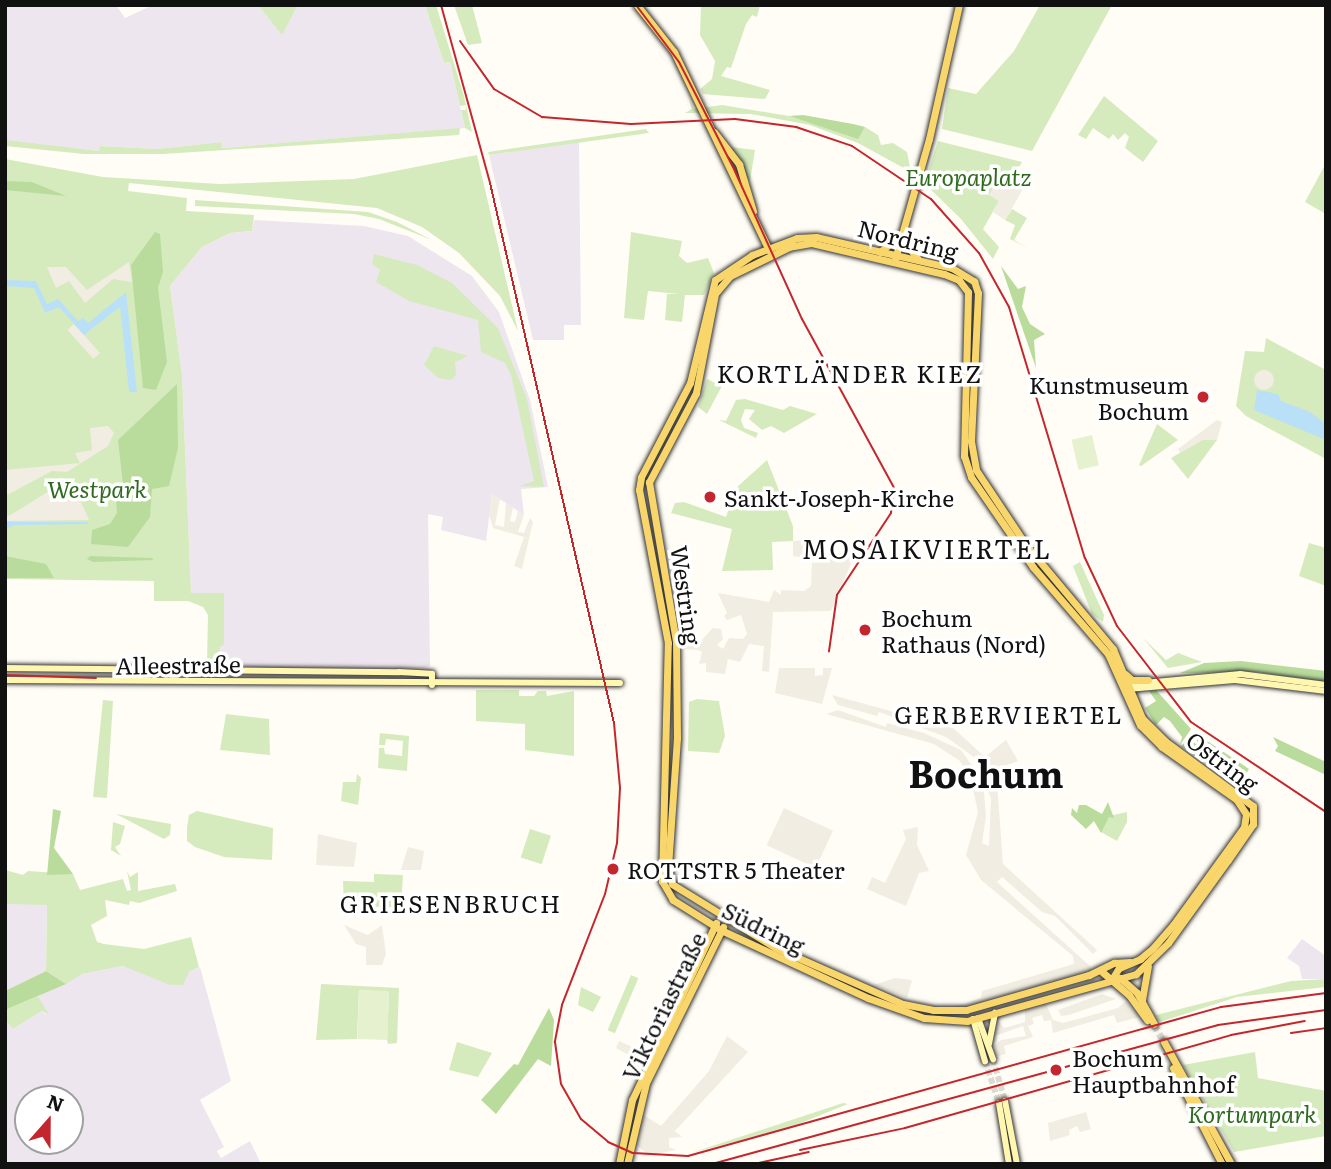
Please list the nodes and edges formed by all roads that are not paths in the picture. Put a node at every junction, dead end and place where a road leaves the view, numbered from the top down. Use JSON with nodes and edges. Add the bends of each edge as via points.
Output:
{"nodes":[{"id":1,"x":638,"y":5,"type":"edge"},
{"id":2,"x":959,"y":5,"type":"edge"},
{"id":3,"x":760,"y":230,"type":"junction"},
{"id":4,"x":900,"y":236,"type":"junction"},
{"id":5,"x":768,"y":248,"type":"junction"},
{"id":6,"x":880,"y":252,"type":"junction"},
{"id":7,"x":752,"y":255,"type":"junction"},
{"id":8,"x":773,"y":257,"type":"junction"},
{"id":9,"x":895,"y":260,"type":"junction"},
{"id":10,"x":922,"y":261,"type":"junction"},
{"id":11,"x":719,"y":275,"type":"junction"},
{"id":12,"x":722,"y":283,"type":"junction"},
{"id":13,"x":700,"y":363,"type":"junction"},
{"id":14,"x":678,"y":407,"type":"junction"},
{"id":15,"x":687,"y":410,"type":"junction"},
{"id":16,"x":651,"y":476,"type":"junction"},
{"id":17,"x":640,"y":482,"type":"junction"},
{"id":18,"x":654,"y":516,"type":"junction"},
{"id":19,"x":645,"y":518,"type":"junction"},
{"id":20,"x":5,"y":668,"type":"edge"},
{"id":21,"x":352,"y":673,"type":"junction"},
{"id":22,"x":1125,"y":674,"type":"junction"},
{"id":23,"x":5,"y":680,"type":"edge"},
{"id":24,"x":667,"y":681,"type":"junction"},
{"id":25,"x":678,"y":681,"type":"junction"},
{"id":26,"x":352,"y":682,"type":"junction"},
{"id":27,"x":620,"y":683,"type":"dead end"},
{"id":28,"x":1146,"y":684,"type":"junction"},
{"id":29,"x":432,"y":685,"type":"junction"},
{"id":30,"x":1326,"y":685,"type":"edge"},
{"id":31,"x":1125,"y":687,"type":"junction"},
{"id":32,"x":1326,"y":691,"type":"edge"},
{"id":33,"x":1137,"y":708,"type":"junction"},
{"id":34,"x":1162,"y":743,"type":"junction"},
{"id":35,"x":665,"y":762,"type":"junction"},
{"id":36,"x":675,"y":764,"type":"junction"},
{"id":37,"x":1251,"y":817,"type":"junction"},
{"id":38,"x":1226,"y":851,"type":"junction"},
{"id":39,"x":1228,"y":860,"type":"junction"},
{"id":40,"x":662,"y":881,"type":"joint"},
{"id":41,"x":680,"y":891,"type":"joint"},
{"id":42,"x":1195,"y":900,"type":"junction"},
{"id":43,"x":723,"y":919,"type":"junction"},
{"id":44,"x":718,"y":929,"type":"junction"},
{"id":45,"x":1130,"y":962,"type":"junction"},
{"id":46,"x":1149,"y":964,"type":"junction"},
{"id":47,"x":1103,"y":970,"type":"junction"},
{"id":48,"x":1115,"y":977,"type":"junction"},
{"id":49,"x":1094,"y":982,"type":"junction"},
{"id":50,"x":862,"y":990,"type":"junction"},
{"id":51,"x":1142,"y":1000,"type":"junction"},
{"id":52,"x":911,"y":1006,"type":"junction"},
{"id":53,"x":975,"y":1008,"type":"junction"},
{"id":54,"x":897,"y":1010,"type":"junction"},
{"id":55,"x":995,"y":1013,"type":"junction"},
{"id":56,"x":976,"y":1018,"type":"junction"},
{"id":57,"x":989,"y":1050,"type":"junction"},
{"id":58,"x":634,"y":1107,"type":"junction"},
{"id":59,"x":620,"y":1164,"type":"edge"},
{"id":60,"x":627,"y":1164,"type":"edge"},
{"id":61,"x":1009,"y":1164,"type":"edge"},
{"id":62,"x":1017,"y":1164,"type":"edge"},
{"id":63,"x":1222,"y":1164,"type":"edge"},
{"id":64,"x":1231,"y":1164,"type":"edge"}],
"edges":[{"from":1,"to":3,"type":"main road","via":[[671,46]]},
{"from":2,"to":4,"type":"main road","via":[[929,141]]},
{"from":3,"to":5,"type":"main road"},
{"from":3,"to":7,"type":"main road"},
{"from":4,"to":6,"type":"main road"},
{"from":4,"to":9,"type":"main road"},
{"from":4,"to":10,"type":"main road","via":[[909,253]]},
{"from":5,"to":6,"type":"main road","name":"Nordring","via":[[810,236]]},
{"from":5,"to":7,"type":"main road","name":"Nordring"},
{"from":5,"to":8,"type":"main road"},
{"from":6,"to":9,"type":"main road","name":"Nordring"},
{"from":7,"to":11,"type":"main road","name":"Nordring"},
{"from":8,"to":9,"type":"main road","name":"Nordring","via":[[811,243]]},
{"from":8,"to":12,"type":"main road","name":"Nordring"},
{"from":9,"to":10,"type":"main road","name":"Nordring"},
{"from":9,"to":31,"type":"main road","name":"Nordring","via":[[950,276],[968,292],[966,467],[1033,567],[1104,649]]},
{"from":10,"to":22,"type":"main road","name":"Nordring","via":[[959,270],[976,288],[971,441],[976,470],[1039,562],[1109,643]]},
{"from":11,"to":12,"type":"main road"},
{"from":11,"to":13,"type":"main road","via":[[709,293]]},
{"from":12,"to":13,"type":"main road"},
{"from":13,"to":14,"type":"main road"},
{"from":13,"to":15,"type":"main road"},
{"from":14,"to":15,"type":"main road"},
{"from":14,"to":17,"type":"main road"},
{"from":15,"to":16,"type":"main road"},
{"from":16,"to":17,"type":"main road"},
{"from":16,"to":18,"type":"main road","name":"Westring"},
{"from":17,"to":19,"type":"main road","name":"Westring"},
{"from":18,"to":19,"type":"main road","name":"Westring"},
{"from":18,"to":25,"type":"main road","name":"Westring","via":[[674,615]]},
{"from":19,"to":24,"type":"main road","name":"Westring","via":[[666,614]]},
{"from":20,"to":21,"type":"main road","name":"Alleestraße"},
{"from":21,"to":26,"type":"main road"},
{"from":21,"to":29,"type":"main road","name":"Alleestraße","via":[[432,674]]},
{"from":22,"to":28,"type":"main road"},
{"from":22,"to":31,"type":"main road","name":"Nordring"},
{"from":23,"to":26,"type":"main road","name":"Alleestraße"},
{"from":24,"to":25,"type":"main road","name":"Westring"},
{"from":24,"to":35,"type":"main road","name":"Westring"},
{"from":25,"to":36,"type":"main road","name":"Westring"},
{"from":26,"to":29,"type":"main road","name":"Alleestraße"},
{"from":27,"to":29,"type":"main road","name":"Alleestraße"},
{"from":28,"to":30,"type":"main road","via":[[1248,674]]},
{"from":28,"to":31,"type":"main road"},
{"from":28,"to":32,"type":"main road","via":[[1235,680]]},
{"from":28,"to":33,"type":"main road"},
{"from":31,"to":33,"type":"main road"},
{"from":31,"to":34,"type":"main road","via":[[1135,718]]},
{"from":33,"to":34,"type":"main road"},
{"from":34,"to":37,"type":"main road","name":"Ostring","via":[[1237,800]]},
{"from":35,"to":36,"type":"main road"},
{"from":35,"to":40,"type":"main road","name":"Westring"},
{"from":36,"to":41,"type":"main road","name":"Westring","via":[[668,872]]},
{"from":37,"to":38,"type":"main road","name":"Ostring"},
{"from":37,"to":39,"type":"main road","name":"Ostring"},
{"from":38,"to":39,"type":"main road"},
{"from":38,"to":42,"type":"main road","name":"Ostring"},
{"from":39,"to":42,"type":"main road","name":"Ostring"},
{"from":40,"to":44,"type":"main road","name":"Südring","via":[[673,900]]},
{"from":41,"to":43,"type":"main road","name":"Südring"},
{"from":42,"to":45,"type":"main road","name":"Ostring","via":[[1153,948]]},
{"from":42,"to":46,"type":"main road","name":"Ostring"},
{"from":43,"to":44,"type":"main road","name":"Viktoriastraße"},
{"from":43,"to":50,"type":"main road","name":"Südring"},
{"from":44,"to":50,"type":"main road","name":"Südring"},
{"from":44,"to":58,"type":"main road","name":"Viktoriastraße"},
{"from":45,"to":47,"type":"main road","name":"Ostring"},
{"from":45,"to":48,"type":"main road","name":"Ostring"},
{"from":46,"to":48,"type":"main road","name":"Ostring","via":[[1136,974]]},
{"from":46,"to":51,"type":"main road"},
{"from":47,"to":48,"type":"main road"},
{"from":47,"to":49,"type":"main road"},
{"from":47,"to":53,"type":"main road","name":"Ostring"},
{"from":48,"to":49,"type":"main road","name":"Südring"},
{"from":48,"to":51,"type":"main road"},
{"from":48,"to":51,"type":"main road","via":[[1152,1024]]},
{"from":49,"to":55,"type":"main road","name":"Südring"},
{"from":50,"to":52,"type":"main road","name":"Südring"},
{"from":50,"to":54,"type":"main road","name":"Südring"},
{"from":52,"to":53,"type":"main road","name":"Südring","via":[[947,1012]]},
{"from":52,"to":54,"type":"main road","name":"Südring"},
{"from":53,"to":56,"type":"main road"},
{"from":54,"to":56,"type":"main road","name":"Südring","via":[[943,1021]]},
{"from":55,"to":56,"type":"main road","name":"Südring"},
{"from":55,"to":57,"type":"main road"},
{"from":56,"to":57,"type":"main road"},
{"from":56,"to":57,"type":"main road","via":[[989,1060]]},
{"from":58,"to":59,"type":"main road"},
{"from":58,"to":60,"type":"main road"},
{"from":61,"to":62,"type":"main road","via":[[1002,1102]]},
{"from":63,"to":64,"type":"main road","via":[[1161,1042]]}]}
